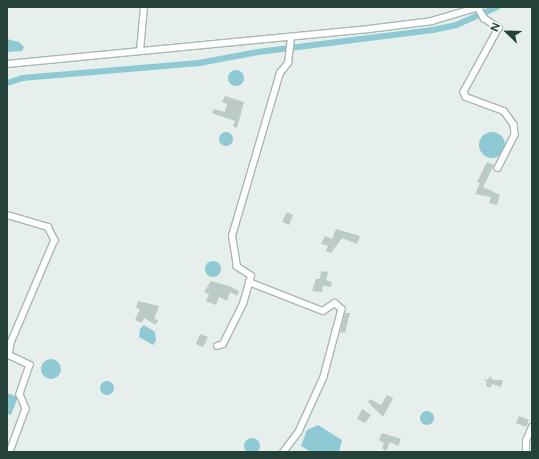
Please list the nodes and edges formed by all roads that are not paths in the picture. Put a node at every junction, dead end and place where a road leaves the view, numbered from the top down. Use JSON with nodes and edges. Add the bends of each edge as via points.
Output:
{"nodes":[{"id":1,"x":144,"y":7,"type":"edge"},
{"id":2,"x":479,"y":8,"type":"edge"},
{"id":3,"x":291,"y":38,"type":"junction"},
{"id":4,"x":140,"y":51,"type":"junction"},
{"id":5,"x":7,"y":64,"type":"edge"},
{"id":6,"x":498,"y":168,"type":"dead end"},
{"id":7,"x":7,"y":215,"type":"edge"},
{"id":8,"x":249,"y":282,"type":"junction"},
{"id":9,"x":216,"y":346,"type":"dead end"},
{"id":10,"x":532,"y":427,"type":"edge"},
{"id":11,"x":10,"y":452,"type":"edge"},
{"id":12,"x":284,"y":452,"type":"edge"},
{"id":13,"x":526,"y":452,"type":"edge"}],
"edges":[{"from":1,"to":4,"type":"street"},
{"from":2,"to":3,"type":"street","via":[[432,21]]},
{"from":2,"to":6,"type":"street","via":[[484,18],[499,28],[498,35],[464,92],[466,97],[504,111],[514,125],[514,135]]},
{"from":3,"to":4,"type":"street"},
{"from":3,"to":8,"type":"street","via":[[292,50],[288,62],[280,73],[232,236],[237,267],[251,276]]},
{"from":4,"to":5,"type":"street"},
{"from":7,"to":11,"type":"street","via":[[48,227],[54,240],[11,343],[9,355],[30,365],[20,394],[26,409]]},
{"from":8,"to":9,"type":"street","via":[[243,304],[223,344]]},
{"from":8,"to":12,"type":"street","via":[[323,311],[335,303],[342,309],[328,367],[300,432]]},
{"from":10,"to":13,"type":"street","via":[[526,441]]}]}
